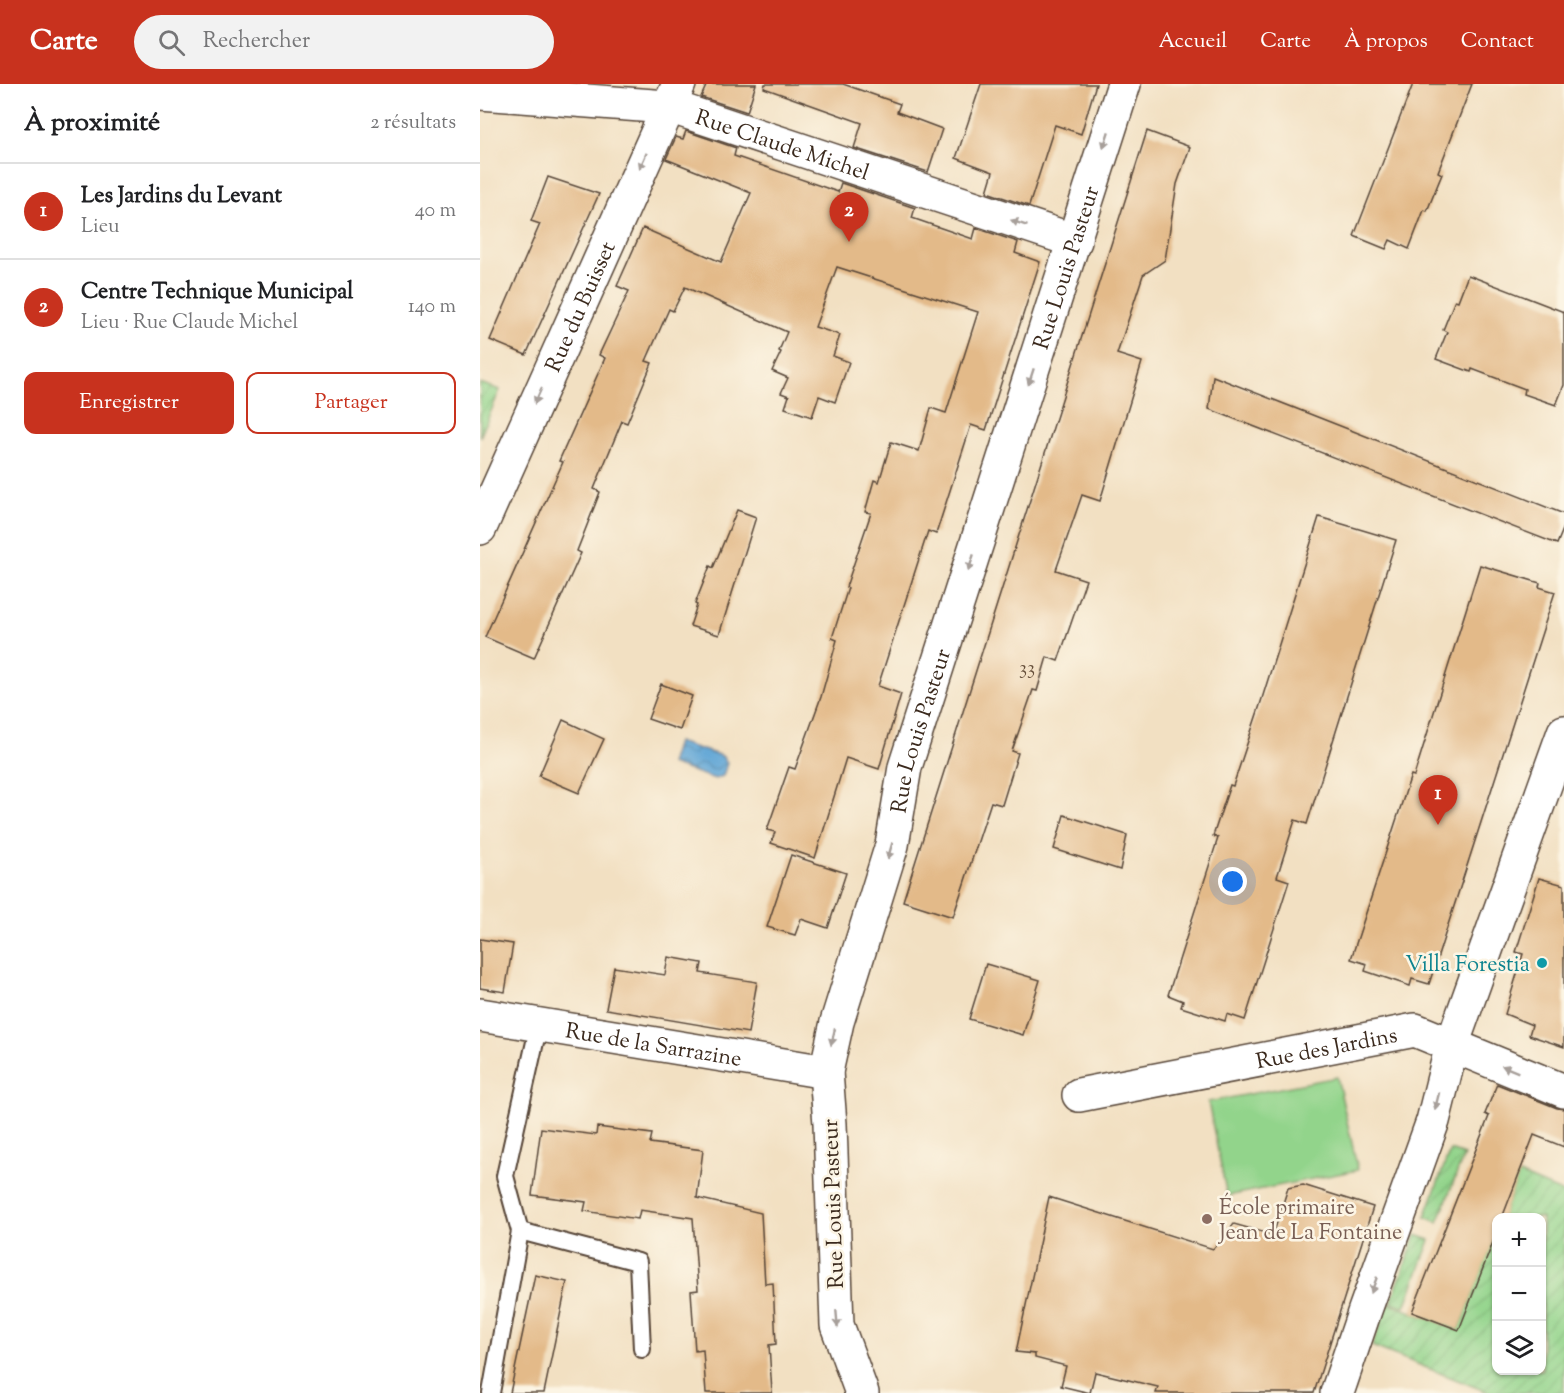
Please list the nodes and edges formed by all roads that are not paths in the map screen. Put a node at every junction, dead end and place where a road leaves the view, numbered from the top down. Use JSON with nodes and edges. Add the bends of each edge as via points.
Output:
{"nodes":[{"id":1,"x":1124,"y":84,"type":"edge"},
{"id":2,"x":480,"y":93,"type":"edge"},
{"id":3,"x":673,"y":96,"type":"edge"},
{"id":4,"x":1075,"y":242,"type":"junction"},
{"id":5,"x":480,"y":528,"type":"edge"},
{"id":6,"x":1564,"y":732,"type":"edge"},
{"id":7,"x":480,"y":1015,"type":"edge"},
{"id":8,"x":538,"y":1024,"type":"junction"},
{"id":9,"x":1452,"y":1045,"type":"junction"},
{"id":10,"x":826,"y":1072,"type":"junction"},
{"id":11,"x":1564,"y":1091,"type":"edge"},
{"id":12,"x":1079,"y":1095,"type":"dead end"},
{"id":13,"x":520,"y":1231,"type":"junction"},
{"id":14,"x":642,"y":1349,"type":"dead end"},
{"id":15,"x":491,"y":1393,"type":"edge"},
{"id":16,"x":862,"y":1393,"type":"edge"},
{"id":17,"x":1337,"y":1393,"type":"edge"}],
"edges":[{"from":1,"to":4,"type":"street","name":"Rue Louis Pasteur","one_way":true},
{"from":2,"to":3,"type":"street","name":"Rue Claude Michel"},
{"from":4,"to":3,"type":"street","name":"Rue Claude Michel","one_way":true,"via":[[684,111]]},
{"from":3,"to":5,"type":"street","name":"Rue du Buisset","one_way":true},
{"from":4,"to":10,"type":"street","name":"Rue Louis Pasteur","one_way":true,"via":[[905,767],[892,845],[837,1022]]},
{"from":6,"to":9,"type":"street"},
{"from":7,"to":8,"type":"street","name":"Rue de la Sarrazine"},
{"from":8,"to":10,"type":"street","name":"Rue de la Sarrazine"},
{"from":8,"to":13,"type":"lane","via":[[506,1176]]},
{"from":11,"to":9,"type":"street","name":"Rue des Jardins","one_way":true},
{"from":9,"to":12,"type":"street","name":"Rue des Jardins","via":[[1415,1030]]},
{"from":9,"to":17,"type":"street","one_way":true,"via":[[1433,1121]]},
{"from":10,"to":16,"type":"street","name":"Rue Louis Pasteur","one_way":true,"via":[[837,1325]]},
{"from":13,"to":14,"type":"lane","via":[[638,1262]]},
{"from":13,"to":15,"type":"lane"}]}
